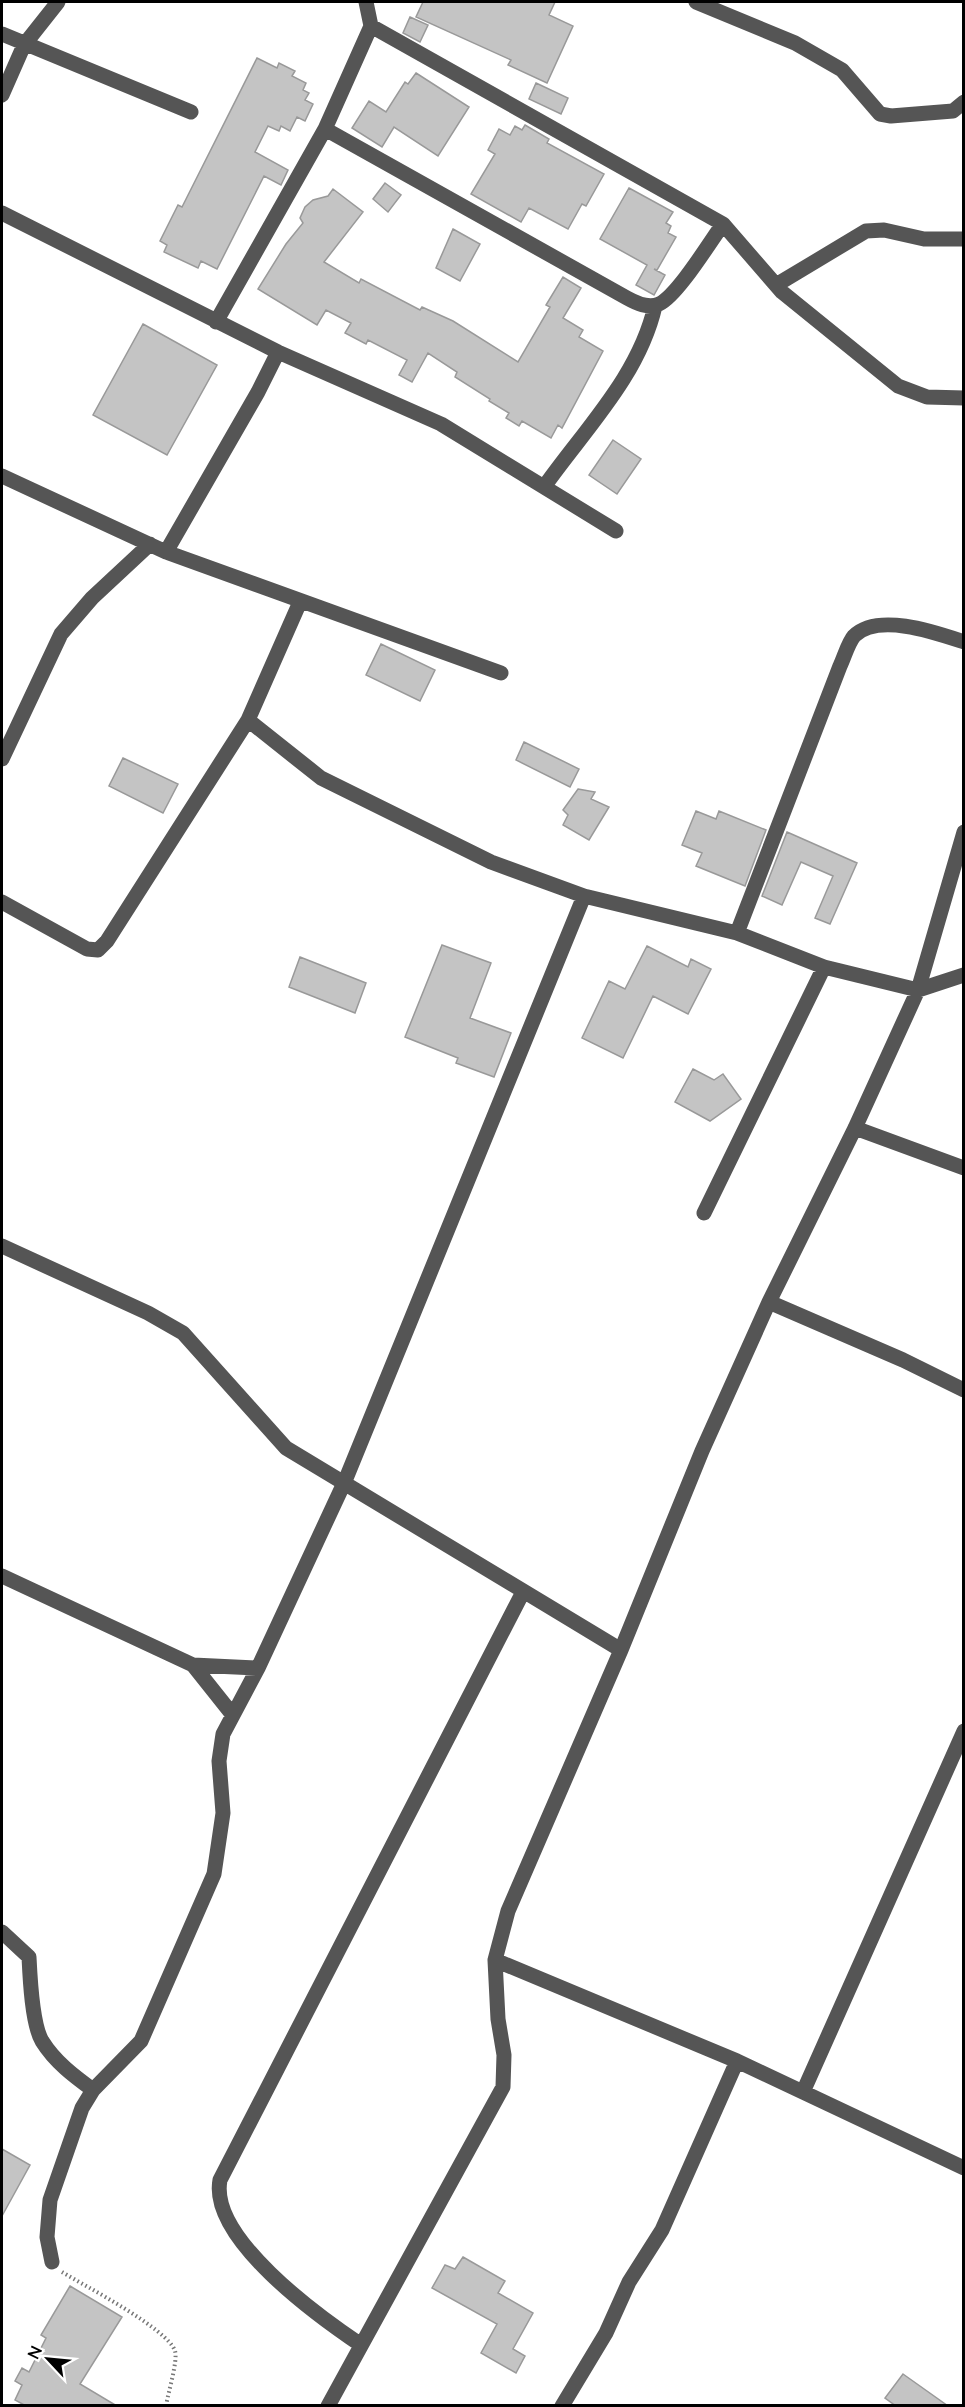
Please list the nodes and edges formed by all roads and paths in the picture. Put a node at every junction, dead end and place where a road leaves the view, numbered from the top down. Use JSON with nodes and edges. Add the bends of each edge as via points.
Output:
{"nodes":[{"id":1,"x":58,"y":2,"type":"edge"},
{"id":2,"x":366,"y":2,"type":"edge"},
{"id":3,"x":696,"y":2,"type":"edge"},
{"id":4,"x":371,"y":26,"type":"junction"},
{"id":5,"x":2,"y":34,"type":"edge"},
{"id":6,"x":24,"y":45,"type":"junction"},
{"id":7,"x":2,"y":95,"type":"edge"},
{"id":8,"x":963,"y":102,"type":"edge"},
{"id":9,"x":191,"y":112,"type":"dead end"},
{"id":10,"x":325,"y":129,"type":"junction"},
{"id":11,"x":2,"y":213,"type":"edge"},
{"id":12,"x":723,"y":224,"type":"junction"},
{"id":13,"x":963,"y":239,"type":"edge"},
{"id":14,"x":776,"y":285,"type":"junction"},
{"id":15,"x":655,"y":306,"type":"junction"},
{"id":16,"x":216,"y":322,"type":"junction"},
{"id":17,"x":278,"y":352,"type":"junction"},
{"id":18,"x":963,"y":398,"type":"edge"},
{"id":19,"x":2,"y":476,"type":"edge"},
{"id":20,"x":544,"y":487,"type":"junction"},
{"id":21,"x":616,"y":531,"type":"dead end"},
{"id":22,"x":150,"y":544,"type":"junction"},
{"id":23,"x":166,"y":552,"type":"junction"},
{"id":24,"x":300,"y":602,"type":"junction"},
{"id":25,"x":963,"y":642,"type":"edge"},
{"id":26,"x":501,"y":674,"type":"dead end"},
{"id":27,"x":248,"y":720,"type":"junction"},
{"id":28,"x":2,"y":759,"type":"edge"},
{"id":29,"x":963,"y":832,"type":"edge"},
{"id":30,"x":584,"y":896,"type":"junction"},
{"id":31,"x":2,"y":902,"type":"edge"},
{"id":32,"x":737,"y":933,"type":"junction"},
{"id":33,"x":824,"y":967,"type":"junction"},
{"id":34,"x":963,"y":975,"type":"edge"},
{"id":35,"x":918,"y":990,"type":"junction"},
{"id":36,"x":855,"y":1128,"type":"junction"},
{"id":37,"x":963,"y":1168,"type":"edge"},
{"id":38,"x":704,"y":1213,"type":"dead end"},
{"id":39,"x":2,"y":1246,"type":"edge"},
{"id":40,"x":769,"y":1302,"type":"junction"},
{"id":41,"x":963,"y":1390,"type":"edge"},
{"id":42,"x":345,"y":1481,"type":"junction"},
{"id":43,"x":2,"y":1576,"type":"edge"},
{"id":44,"x":523,"y":1592,"type":"junction"},
{"id":45,"x":621,"y":1650,"type":"junction"},
{"id":46,"x":193,"y":1665,"type":"junction"},
{"id":47,"x":258,"y":1668,"type":"junction"},
{"id":48,"x":232,"y":1714,"type":"junction"},
{"id":49,"x":963,"y":1731,"type":"edge"},
{"id":50,"x":958,"y":1761,"type":"edge"},
{"id":51,"x":2,"y":1932,"type":"edge"},
{"id":52,"x":495,"y":1960,"type":"junction"},
{"id":53,"x":737,"y":2061,"type":"junction"},
{"id":54,"x":93,"y":2090,"type":"junction"},
{"id":55,"x":802,"y":2092,"type":"junction"},
{"id":56,"x":963,"y":2168,"type":"edge"},
{"id":57,"x":52,"y":2262,"type":"joint"},
{"id":58,"x":362,"y":2345,"type":"junction"},
{"id":59,"x":166,"y":2406,"type":"edge"},
{"id":60,"x":328,"y":2406,"type":"edge"},
{"id":61,"x":562,"y":2406,"type":"edge"}],
"edges":[{"from":1,"to":6,"type":"street"},
{"from":2,"to":4,"type":"street"},
{"from":3,"to":8,"type":"street","via":[[795,43],[842,70],[880,114],[953,111]]},
{"from":4,"to":10,"type":"street"},
{"from":4,"to":12,"type":"street"},
{"from":5,"to":6,"type":"street"},
{"from":6,"to":7,"type":"street"},
{"from":6,"to":9,"type":"street"},
{"from":10,"to":15,"type":"street","via":[[627,298]]},
{"from":10,"to":16,"type":"street"},
{"from":11,"to":16,"type":"street"},
{"from":12,"to":14,"type":"street"},
{"from":12,"to":15,"type":"street","via":[[678,286]]},
{"from":13,"to":14,"type":"street","via":[[924,239],[884,230],[866,231]]},
{"from":14,"to":18,"type":"street","via":[[898,386],[927,397]]},
{"from":15,"to":20,"type":"street","via":[[637,357]]},
{"from":16,"to":17,"type":"street"},
{"from":17,"to":20,"type":"street","via":[[441,424]]},
{"from":17,"to":23,"type":"street"},
{"from":19,"to":22,"type":"street"},
{"from":20,"to":21,"type":"street"},
{"from":22,"to":23,"type":"street"},
{"from":22,"to":28,"type":"street","via":[[92,598],[61,634]]},
{"from":23,"to":24,"type":"street"},
{"from":24,"to":26,"type":"street"},
{"from":24,"to":27,"type":"street"},
{"from":25,"to":32,"type":"street","via":[[920,628],[877,625],[854,636]]},
{"from":27,"to":30,"type":"street","via":[[321,778],[491,862]]},
{"from":27,"to":31,"type":"street","via":[[98,950],[87,949]]},
{"from":29,"to":35,"type":"street"},
{"from":30,"to":32,"type":"street"},
{"from":30,"to":42,"type":"street"},
{"from":32,"to":33,"type":"street"},
{"from":33,"to":35,"type":"street"},
{"from":33,"to":38,"type":"street"},
{"from":34,"to":35,"type":"street"},
{"from":35,"to":36,"type":"street"},
{"from":36,"to":37,"type":"street"},
{"from":36,"to":40,"type":"street"},
{"from":39,"to":42,"type":"street","via":[[183,1333],[286,1448]]},
{"from":40,"to":41,"type":"street"},
{"from":40,"to":45,"type":"street","via":[[702,1451]]},
{"from":42,"to":44,"type":"street"},
{"from":42,"to":47,"type":"street"},
{"from":43,"to":46,"type":"street"},
{"from":44,"to":45,"type":"street"},
{"from":44,"to":58,"type":"street","via":[[220,2180],[222,2211],[258,2262],[282,2286]]},
{"from":45,"to":52,"type":"street","via":[[508,1911]]},
{"from":46,"to":47,"type":"street"},
{"from":46,"to":48,"type":"street"},
{"from":47,"to":48,"type":"street"},
{"from":48,"to":54,"type":"street","via":[[223,1734],[219,1761],[223,1813],[214,1874],[141,2041]]},
{"from":49,"to":50,"type":"street"},
{"from":50,"to":55,"type":"street"},
{"from":51,"to":54,"type":"street","via":[[29,1957],[31,1993],[41,2039],[65,2069]]},
{"from":52,"to":53,"type":"street"},
{"from":52,"to":58,"type":"street","via":[[504,2055],[503,2087]]},
{"from":53,"to":55,"type":"street"},
{"from":53,"to":61,"type":"street","via":[[662,2230],[629,2282],[610,2326]]},
{"from":54,"to":57,"type":"street","via":[[82,2108],[50,2200],[47,2237]]},
{"from":55,"to":56,"type":"street"},
{"from":57,"to":59,"type":"path","via":[[170,2342],[176,2353]]},
{"from":58,"to":60,"type":"street"}]}
